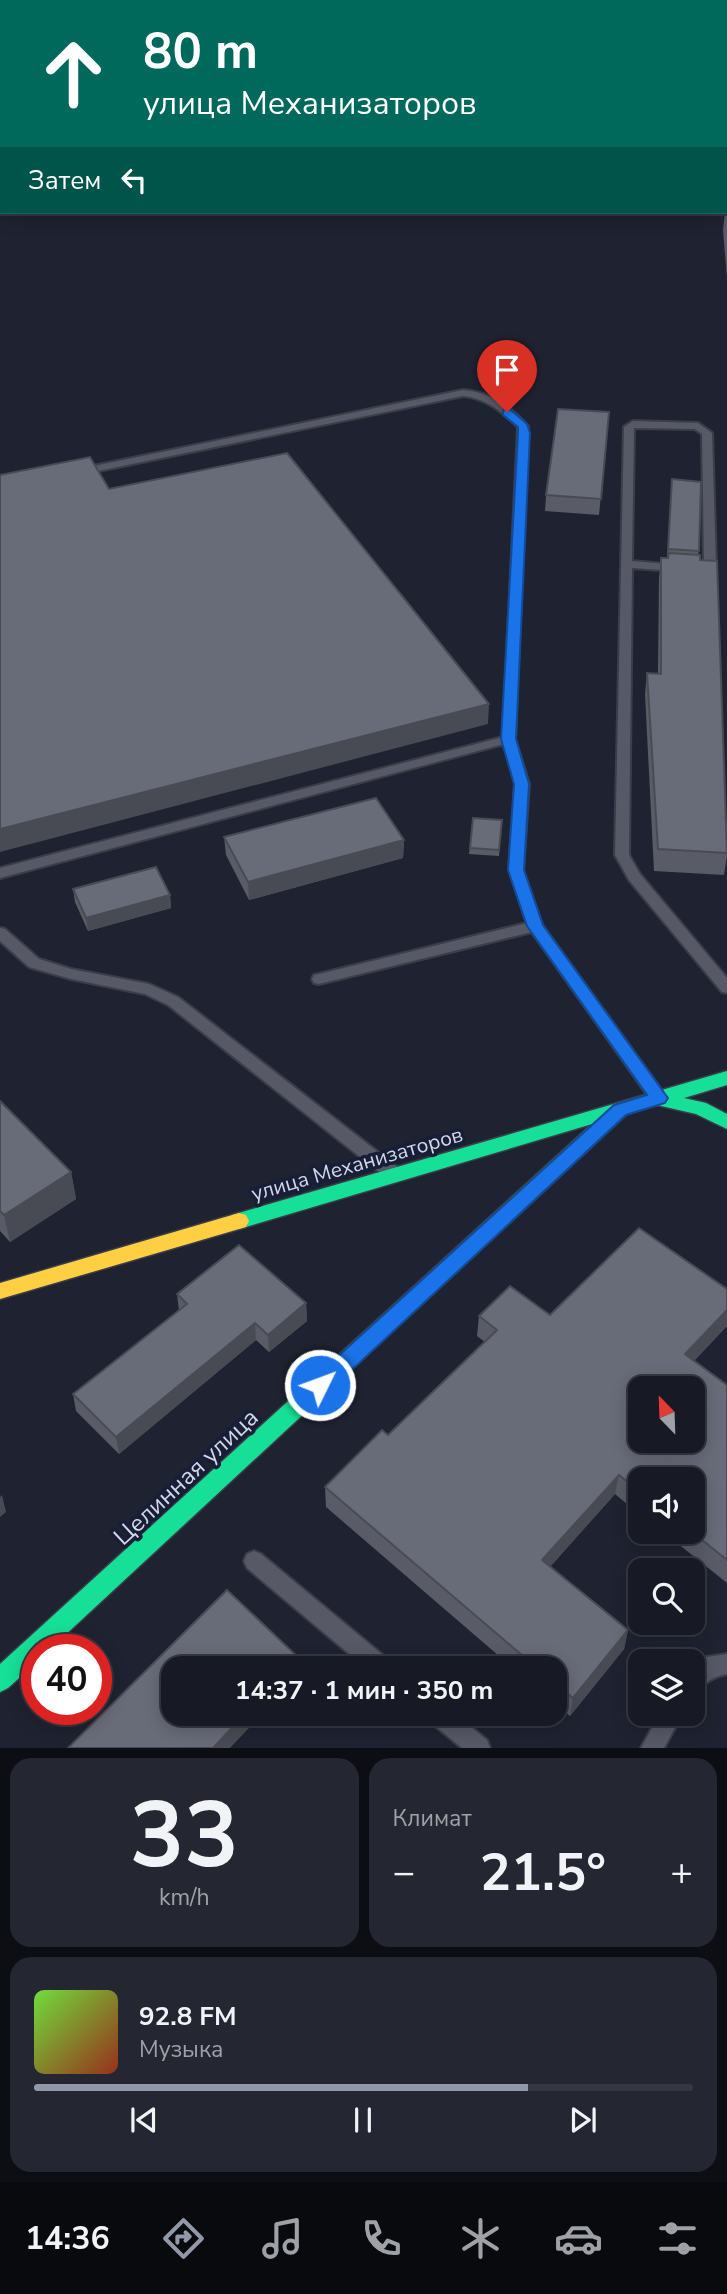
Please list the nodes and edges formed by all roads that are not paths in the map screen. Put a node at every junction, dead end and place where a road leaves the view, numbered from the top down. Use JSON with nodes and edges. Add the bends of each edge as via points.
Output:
{"nodes":[{"id":1,"x":68,"y":475,"type":"edge"},
{"id":2,"x":626,"y":564,"type":"junction"},
{"id":3,"x":509,"y":739,"type":"junction"},
{"id":4,"x":0,"y":873,"type":"edge"},
{"id":5,"x":535,"y":926,"type":"junction"},
{"id":6,"x":0,"y":933,"type":"edge"},
{"id":7,"x":319,"y":979,"type":"dead end"},
{"id":8,"x":727,"y":988,"type":"edge"},
{"id":9,"x":727,"y":1078,"type":"edge"},
{"id":10,"x":659,"y":1098,"type":"junction"},
{"id":11,"x":620,"y":1110,"type":"junction"},
{"id":12,"x":727,"y":1122,"type":"edge"},
{"id":13,"x":394,"y":1175,"type":"junction"},
{"id":14,"x":0,"y":1291,"type":"edge"},
{"id":15,"x":254,"y":1561,"type":"dead end"},
{"id":16,"x":369,"y":1656,"type":"edge"},
{"id":17,"x":727,"y":1664,"type":"edge"},
{"id":18,"x":705,"y":1669,"type":"edge"},
{"id":19,"x":0,"y":1680,"type":"edge"},
{"id":20,"x":453,"y":1726,"type":"edge"},
{"id":21,"x":665,"y":1726,"type":"edge"},
{"id":22,"x":479,"y":1748,"type":"edge"},
{"id":23,"x":652,"y":1748,"type":"edge"}],
"edges":[{"from":1,"to":3,"type":"lane","via":[[463,393],[491,398],[523,426]]},
{"from":2,"to":2,"type":"lane","via":[[629,427],[642,423],[704,428],[710,565],[699,570]]},
{"from":2,"to":8,"type":"lane","via":[[622,855],[634,877]]},
{"from":3,"to":4,"type":"lane"},
{"from":3,"to":5,"type":"lane","via":[[522,784],[516,870]]},
{"from":5,"to":7,"type":"lane"},
{"from":5,"to":10,"type":"lane"},
{"from":6,"to":13,"type":"lane","via":[[34,963],[149,989],[173,1001]]},
{"from":9,"to":10,"type":"street","name":"улица Механизаторов"},
{"from":10,"to":11,"type":"street","name":"улица Механизаторов"},
{"from":10,"to":12,"type":"street","via":[[700,1108]]},
{"from":11,"to":13,"type":"street","name":"улица Механизаторов"},
{"from":11,"to":19,"type":"street","name":"Целинная улица"},
{"from":13,"to":14,"type":"street","name":"улица Механизаторов"},
{"from":15,"to":16,"type":"lane"},
{"from":17,"to":18,"type":"lane"},
{"from":20,"to":22,"type":"lane"},
{"from":21,"to":23,"type":"lane"}]}
